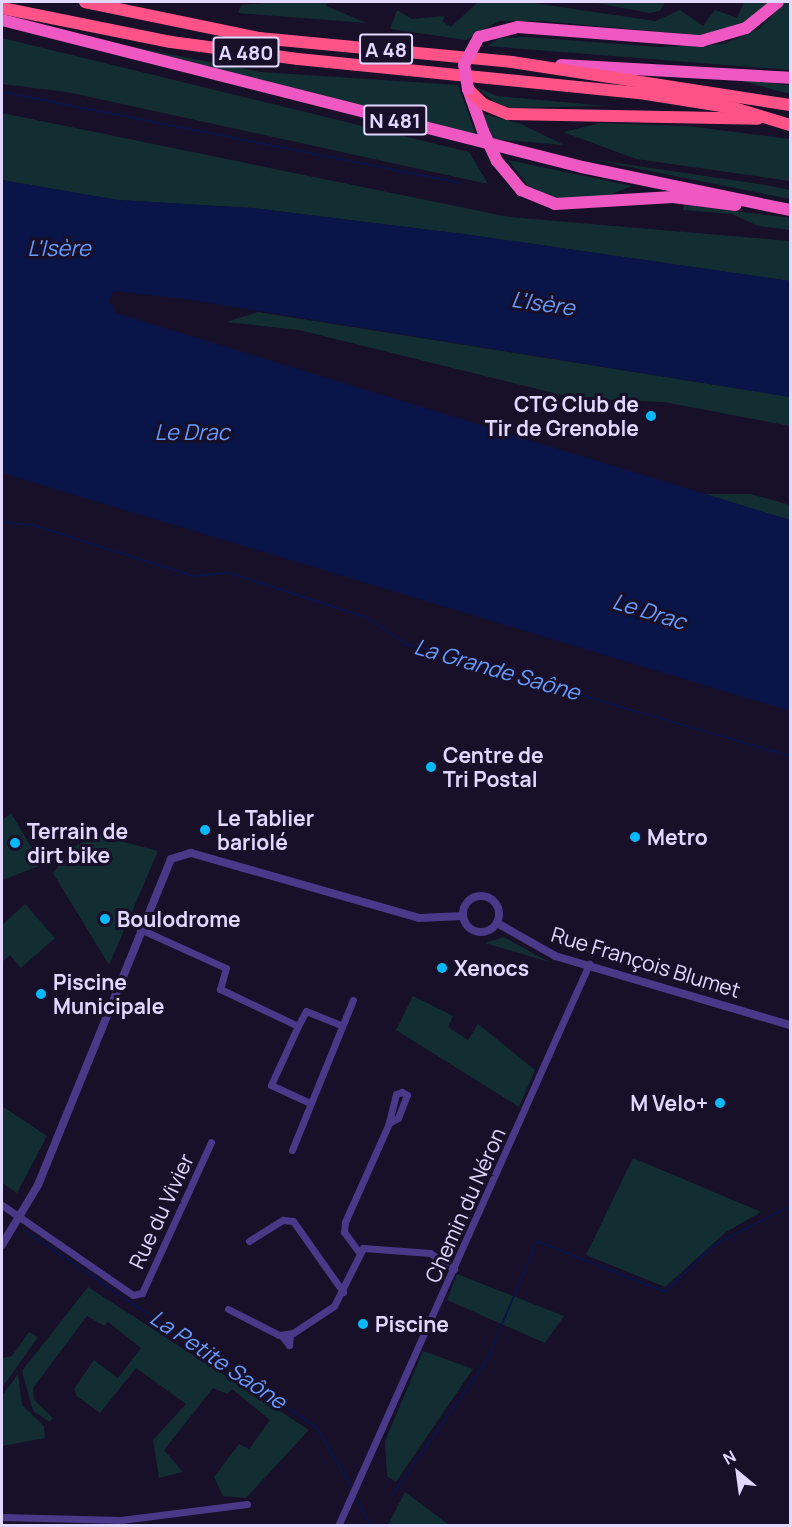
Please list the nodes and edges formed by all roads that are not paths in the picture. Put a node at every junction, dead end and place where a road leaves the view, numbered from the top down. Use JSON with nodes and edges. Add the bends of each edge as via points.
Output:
{"nodes":[{"id":1,"x":85,"y":2,"type":"edge"},
{"id":2,"x":778,"y":2,"type":"edge"},
{"id":3,"x":2,"y":8,"type":"edge"},
{"id":4,"x":2,"y":20,"type":"edge"},
{"id":5,"x":512,"y":62,"type":"junction"},
{"id":6,"x":790,"y":78,"type":"edge"},
{"id":7,"x":468,"y":89,"type":"junction"},
{"id":8,"x":790,"y":105,"type":"edge"},
{"id":9,"x":768,"y":119,"type":"junction"},
{"id":10,"x":790,"y":125,"type":"edge"},
{"id":11,"x":790,"y":210,"type":"edge"},
{"id":12,"x":463,"y":916,"type":"junction"},
{"id":13,"x":497,"y":923,"type":"junction"},
{"id":14,"x":140,"y":929,"type":"junction"},
{"id":15,"x":589,"y":964,"type":"junction"},
{"id":16,"x":352,"y":1000,"type":"dead end"},
{"id":17,"x":341,"y":1025,"type":"junction"},
{"id":18,"x":790,"y":1025,"type":"edge"},
{"id":19,"x":298,"y":1026,"type":"junction"},
{"id":20,"x":310,"y":1103,"type":"junction"},
{"id":21,"x":389,"y":1123,"type":"dead end"},
{"id":22,"x":211,"y":1142,"type":"dead end"},
{"id":23,"x":292,"y":1150,"type":"dead end"},
{"id":24,"x":2,"y":1205,"type":"edge"},
{"id":25,"x":21,"y":1217,"type":"junction"},
{"id":26,"x":249,"y":1241,"type":"dead end"},
{"id":27,"x":2,"y":1245,"type":"edge"},
{"id":28,"x":358,"y":1251,"type":"junction"},
{"id":29,"x":454,"y":1269,"type":"junction"},
{"id":30,"x":343,"y":1292,"type":"junction"},
{"id":31,"x":228,"y":1309,"type":"dead end"},
{"id":32,"x":247,"y":1504,"type":"dead end"},
{"id":33,"x":2,"y":1517,"type":"edge"},
{"id":34,"x":70,"y":1523,"type":"edge"},
{"id":35,"x":338,"y":1526,"type":"edge"}],
"edges":[{"from":1,"to":5,"type":"highway","number":"A 48","via":[[259,38]]},
{"from":2,"to":7,"type":"highway","bridge":true,"via":[[746,28],[701,41],[518,27],[479,37],[464,65]]},
{"from":3,"to":9,"type":"highway","number":"A 480","via":[[171,42],[640,93]]},
{"from":4,"to":11,"type":"highway","number":"N 481","via":[[582,166]]},
{"from":5,"to":6,"type":"highway"},
{"from":5,"to":8,"type":"highway"},
{"from":7,"to":9,"type":"highway","via":[[483,104],[508,114]]},
{"from":7,"to":11,"type":"highway","bridge":true,"via":[[496,161],[521,190],[555,204],[673,197]]},
{"from":9,"to":10,"type":"highway","number":"A 480"},
{"from":12,"to":13,"type":"street","via":[[476,932]]},
{"from":12,"to":13,"type":"street","via":[[468,902],[483,896],[497,904]]},
{"from":12,"to":14,"type":"street","via":[[418,918],[181,854],[166,869]]},
{"from":13,"to":15,"type":"street","name":"Rue François Blumet","via":[[538,948]]},
{"from":14,"to":19,"type":"street","via":[[226,968],[220,989]]},
{"from":14,"to":25,"type":"street"},
{"from":15,"to":18,"type":"street","name":"Rue François Blumet"},
{"from":15,"to":29,"type":"street","name":"Chemin du Néron"},
{"from":16,"to":17,"type":"street"},
{"from":17,"to":19,"type":"street","via":[[306,1011]]},
{"from":17,"to":20,"type":"street"},
{"from":19,"to":20,"type":"street","via":[[272,1085]]},
{"from":20,"to":23,"type":"street"},
{"from":21,"to":28,"type":"street","via":[[345,1222],[344,1232]]},
{"from":22,"to":25,"type":"street","name":"Rue du Vivier","via":[[142,1293],[133,1295]]},
{"from":24,"to":25,"type":"street"},
{"from":25,"to":27,"type":"street"},
{"from":26,"to":30,"type":"street","via":[[283,1220],[293,1221]]},
{"from":28,"to":29,"type":"street","via":[[430,1253]]},
{"from":28,"to":30,"type":"street"},
{"from":29,"to":35,"type":"street","name":"Chemin du Néron","via":[[355,1496]]},
{"from":30,"to":31,"type":"street","via":[[334,1306],[290,1334],[281,1335]]},
{"from":32,"to":34,"type":"street"},
{"from":33,"to":34,"type":"street"}]}
